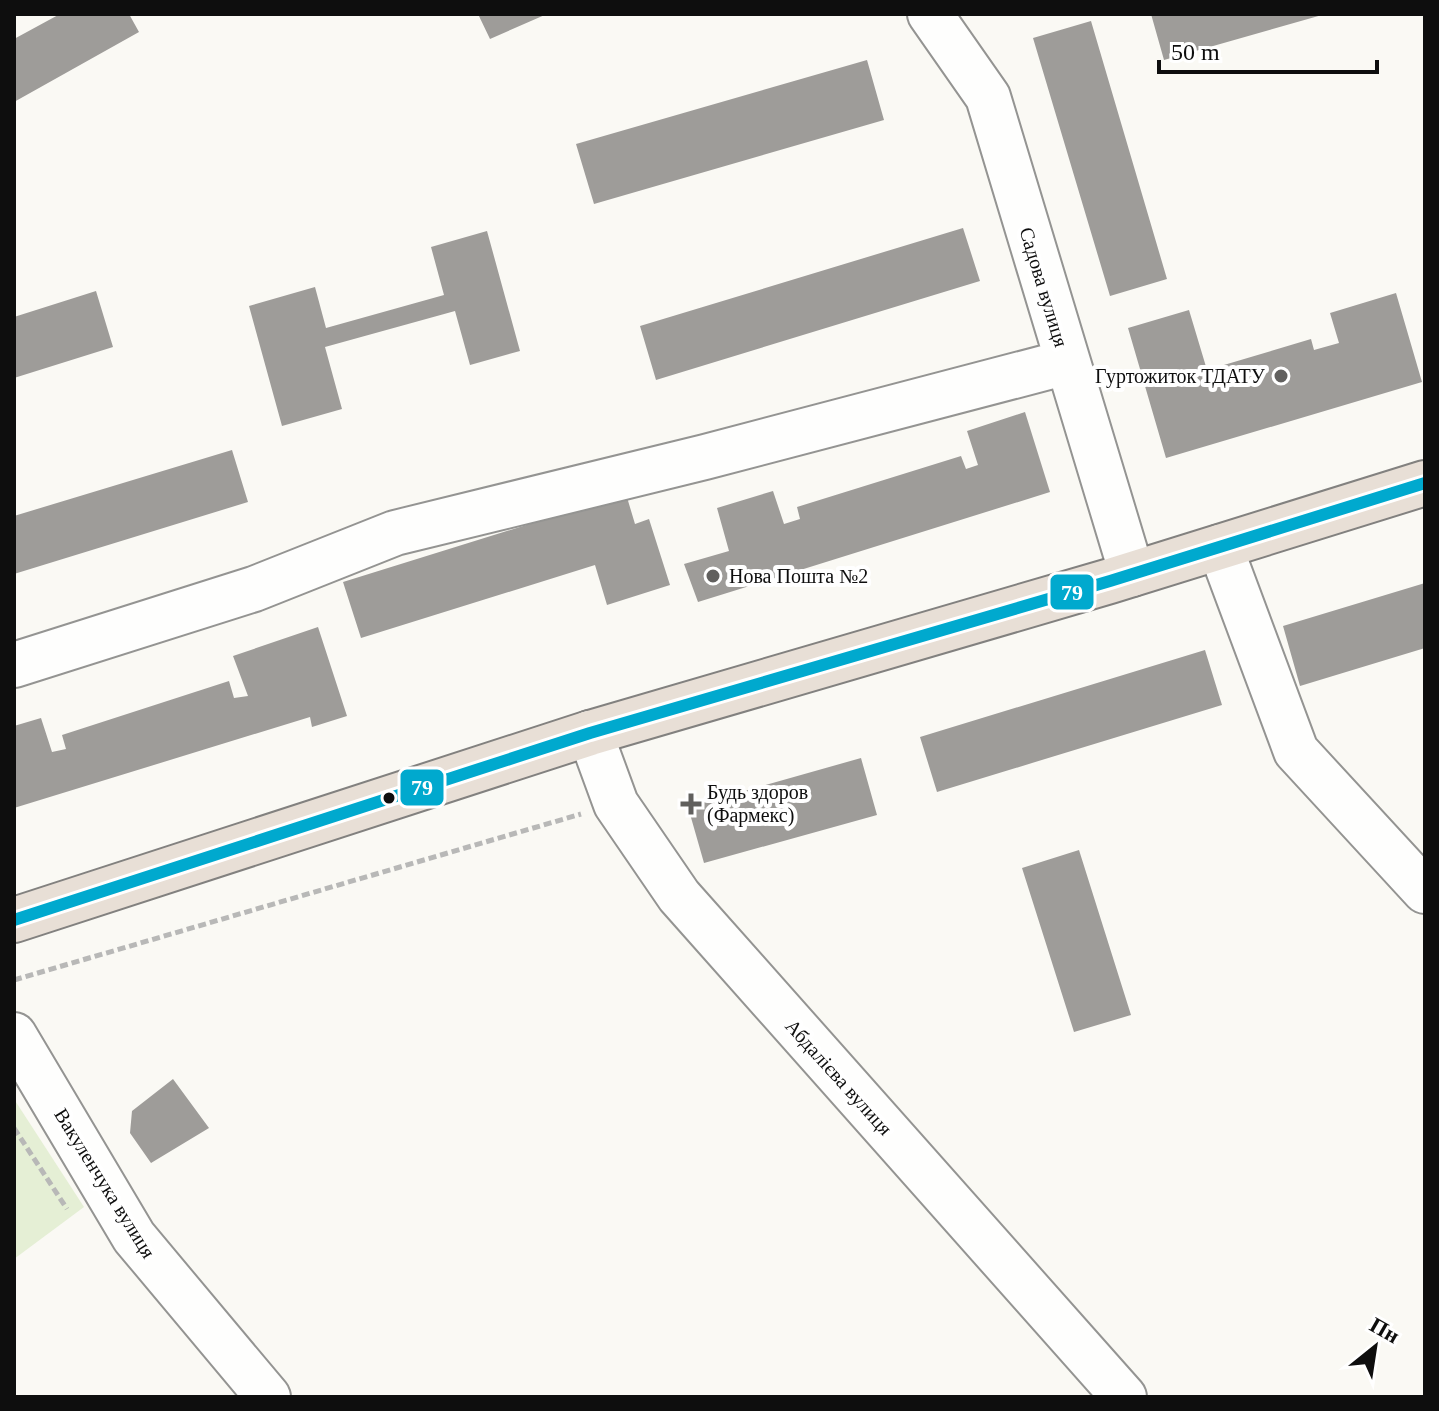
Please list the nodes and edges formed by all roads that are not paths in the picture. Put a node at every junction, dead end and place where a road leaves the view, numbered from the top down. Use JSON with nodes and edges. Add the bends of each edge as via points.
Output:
{"nodes":[{"id":1,"x":930,"y":14,"type":"edge"},
{"id":2,"x":1067,"y":362,"type":"junction"},
{"id":3,"x":1425,"y":483,"type":"edge"},
{"id":4,"x":1220,"y":547,"type":"junction"},
{"id":5,"x":1132,"y":574,"type":"junction"},
{"id":6,"x":14,"y":665,"type":"edge"},
{"id":7,"x":590,"y":733,"type":"junction"},
{"id":8,"x":1425,"y":891,"type":"edge"},
{"id":9,"x":14,"y":920,"type":"edge"},
{"id":10,"x":14,"y":1035,"type":"edge"},
{"id":11,"x":268,"y":1397,"type":"edge"},
{"id":12,"x":1124,"y":1397,"type":"edge"}],
"edges":[{"from":1,"to":2,"type":"street","name":"Садова вулиця","via":[[988,97]]},
{"from":2,"to":5,"type":"street","name":"Садова вулиця"},
{"from":2,"to":6,"type":"street","via":[[395,533],[254,589]]},
{"from":3,"to":4,"type":"highway"},
{"from":4,"to":5,"type":"highway"},
{"from":4,"to":8,"type":"street","via":[[1296,751]]},
{"from":5,"to":7,"type":"highway"},
{"from":7,"to":9,"type":"highway"},
{"from":7,"to":12,"type":"street","name":"Абдалієва вулиця","via":[[616,804],[679,896]]},
{"from":10,"to":11,"type":"street","name":"Вакуленчука вулиця","via":[[134,1237]]}]}
